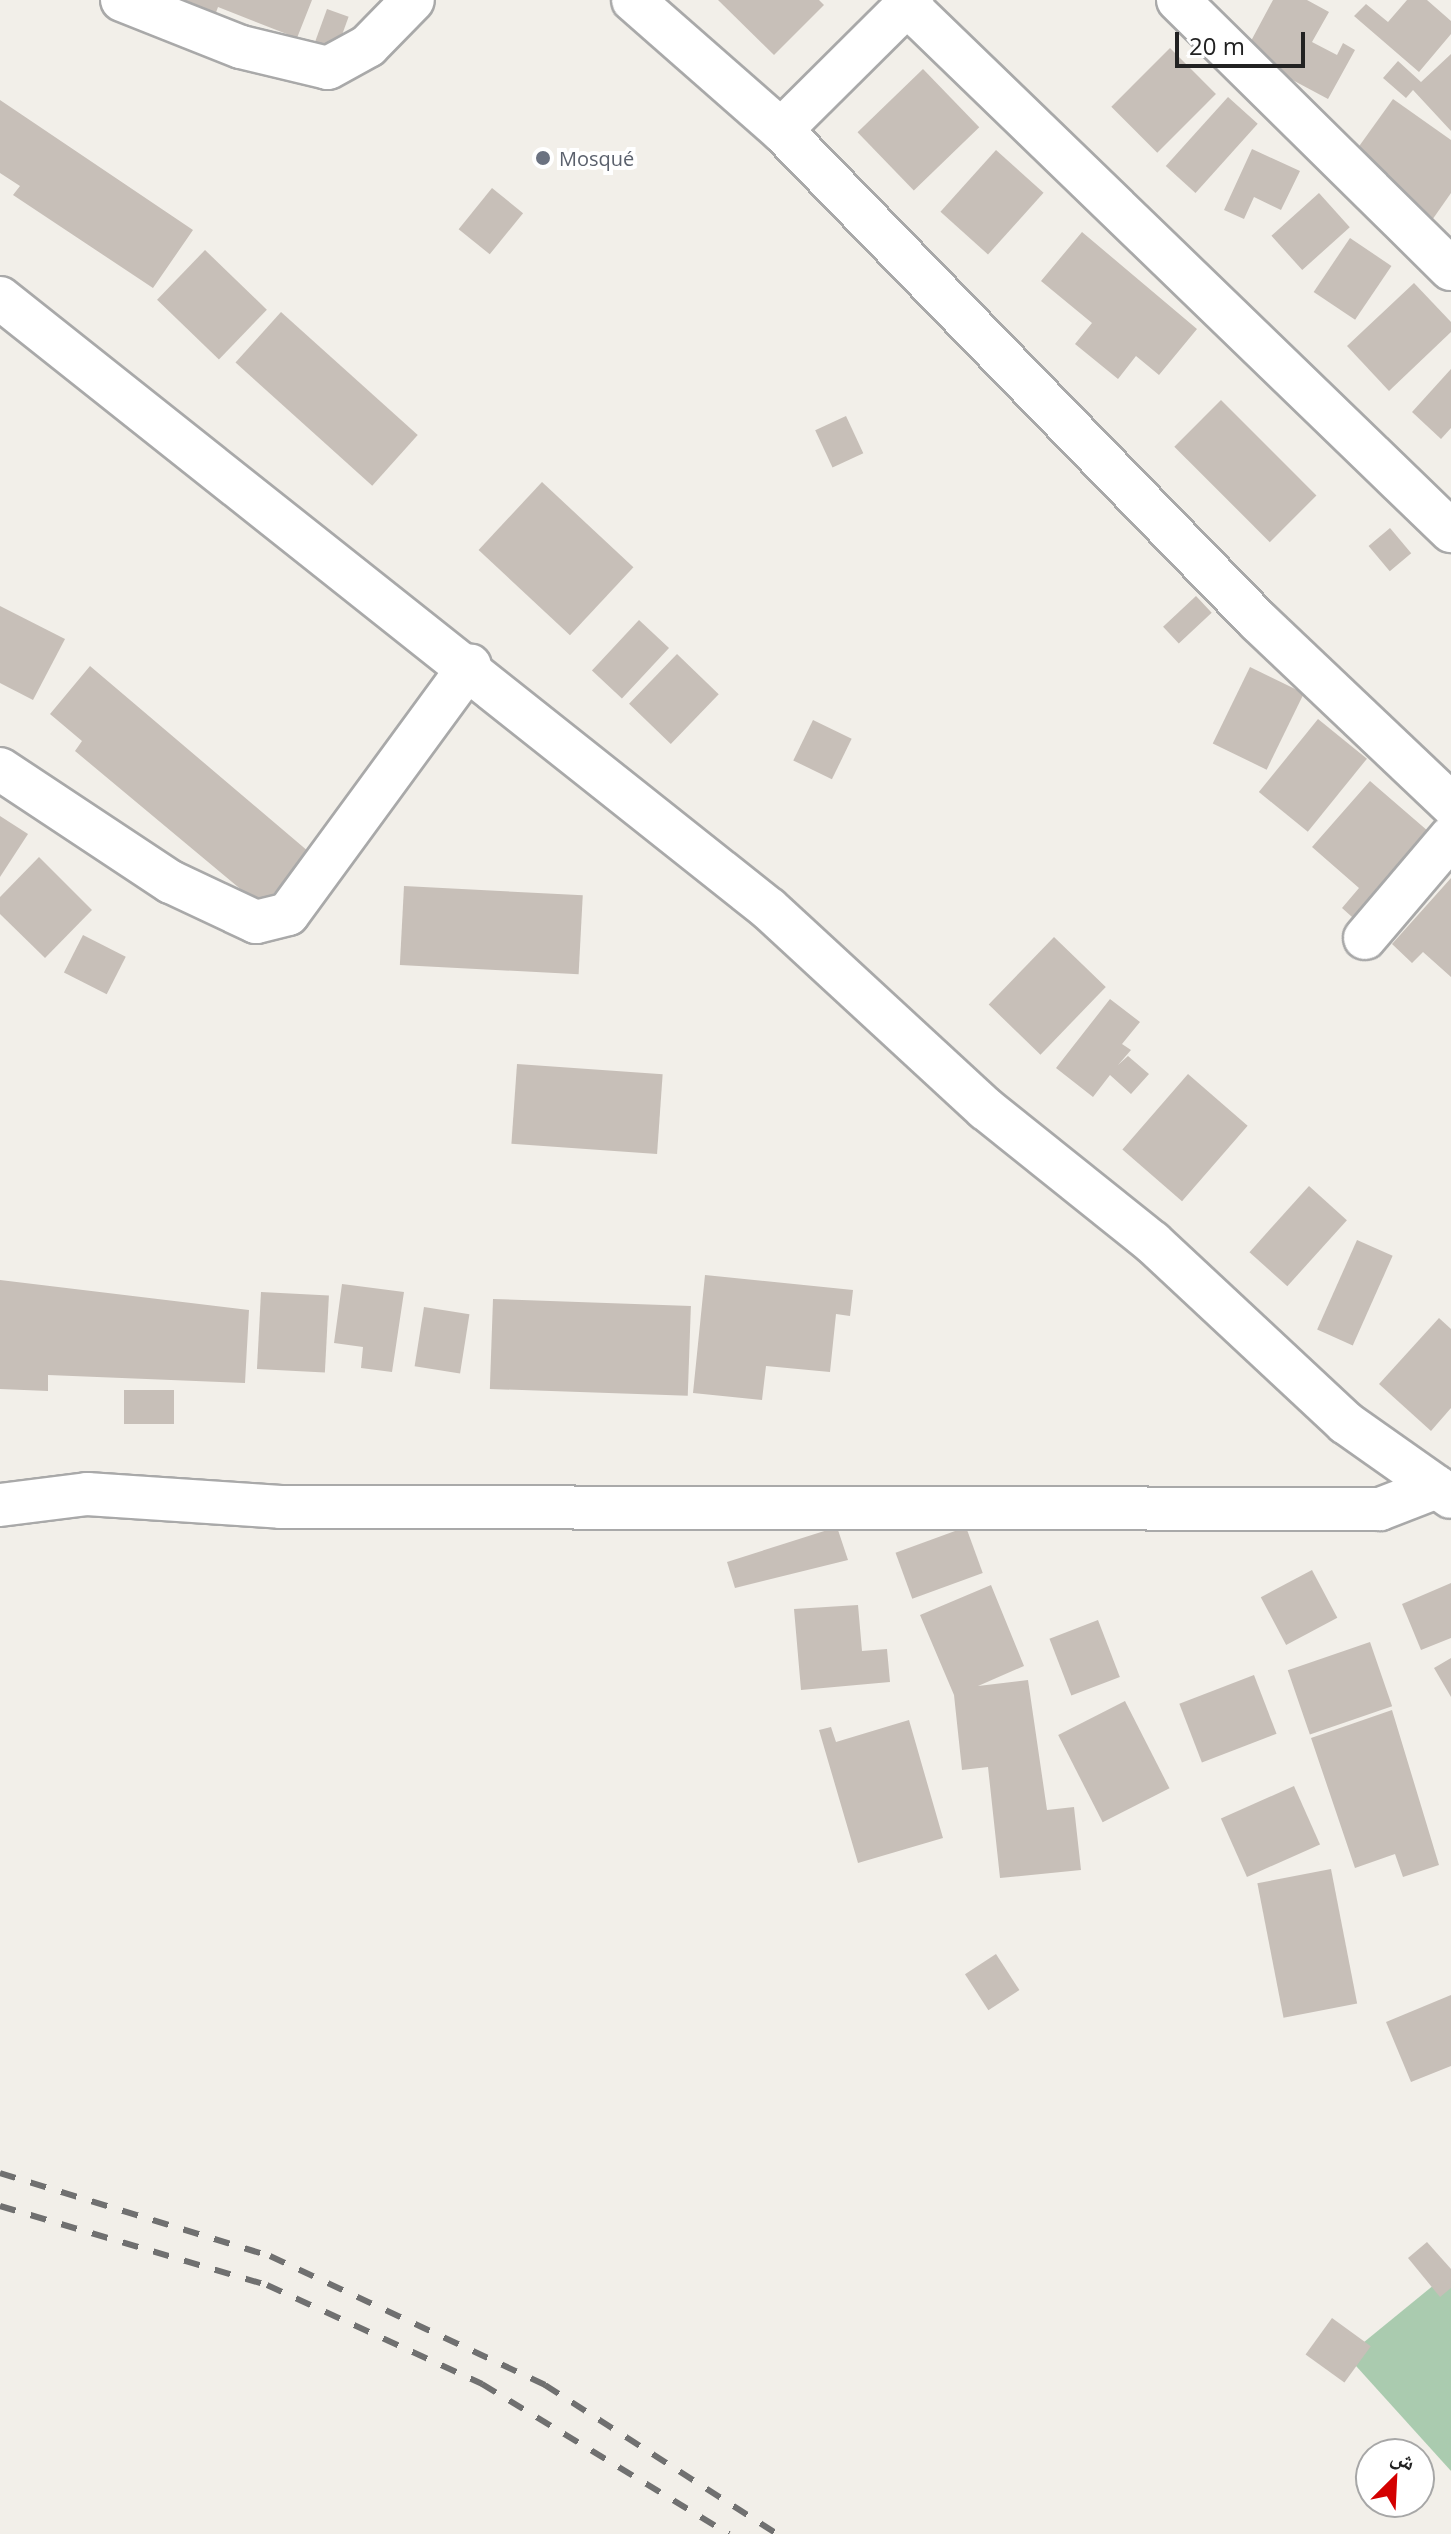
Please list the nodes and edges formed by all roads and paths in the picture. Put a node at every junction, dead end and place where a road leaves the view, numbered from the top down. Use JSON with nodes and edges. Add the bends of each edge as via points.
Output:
{"nodes":[{"id":1,"x":122,"y":0,"type":"edge"},
{"id":2,"x":413,"y":0,"type":"edge"},
{"id":3,"x":633,"y":0,"type":"edge"},
{"id":4,"x":1178,"y":0,"type":"edge"},
{"id":5,"x":910,"y":3,"type":"edge"},
{"id":6,"x":781,"y":130,"type":"junction"},
{"id":7,"x":1451,"y":269,"type":"edge"},
{"id":8,"x":0,"y":298,"type":"edge"},
{"id":9,"x":1451,"y":531,"type":"edge"},
{"id":10,"x":470,"y":665,"type":"junction"},
{"id":11,"x":0,"y":769,"type":"edge"},
{"id":12,"x":1451,"y":804,"type":"edge"},
{"id":13,"x":1451,"y":837,"type":"edge"},
{"id":14,"x":1365,"y":938,"type":"dead end"},
{"id":15,"x":1444,"y":1492,"type":"edge"},
{"id":16,"x":0,"y":1505,"type":"edge"}],
"edges":[{"from":1,"to":2,"type":"street","via":[[241,47],[328,68],[368,46]]},
{"from":3,"to":6,"type":"street"},
{"from":4,"to":7,"type":"street"},
{"from":5,"to":6,"type":"street"},
{"from":5,"to":9,"type":"street"},
{"from":6,"to":12,"type":"street","via":[[1259,622]]},
{"from":8,"to":10,"type":"street"},
{"from":10,"to":11,"type":"street","via":[[288,914],[256,922],[171,882]]},
{"from":10,"to":15,"type":"street","via":[[769,909],[986,1109],[1152,1242],[1346,1423]]},
{"from":13,"to":14,"type":"street"},
{"from":15,"to":16,"type":"street","via":[[1380,1509],[296,1507],[87,1494]]}]}
